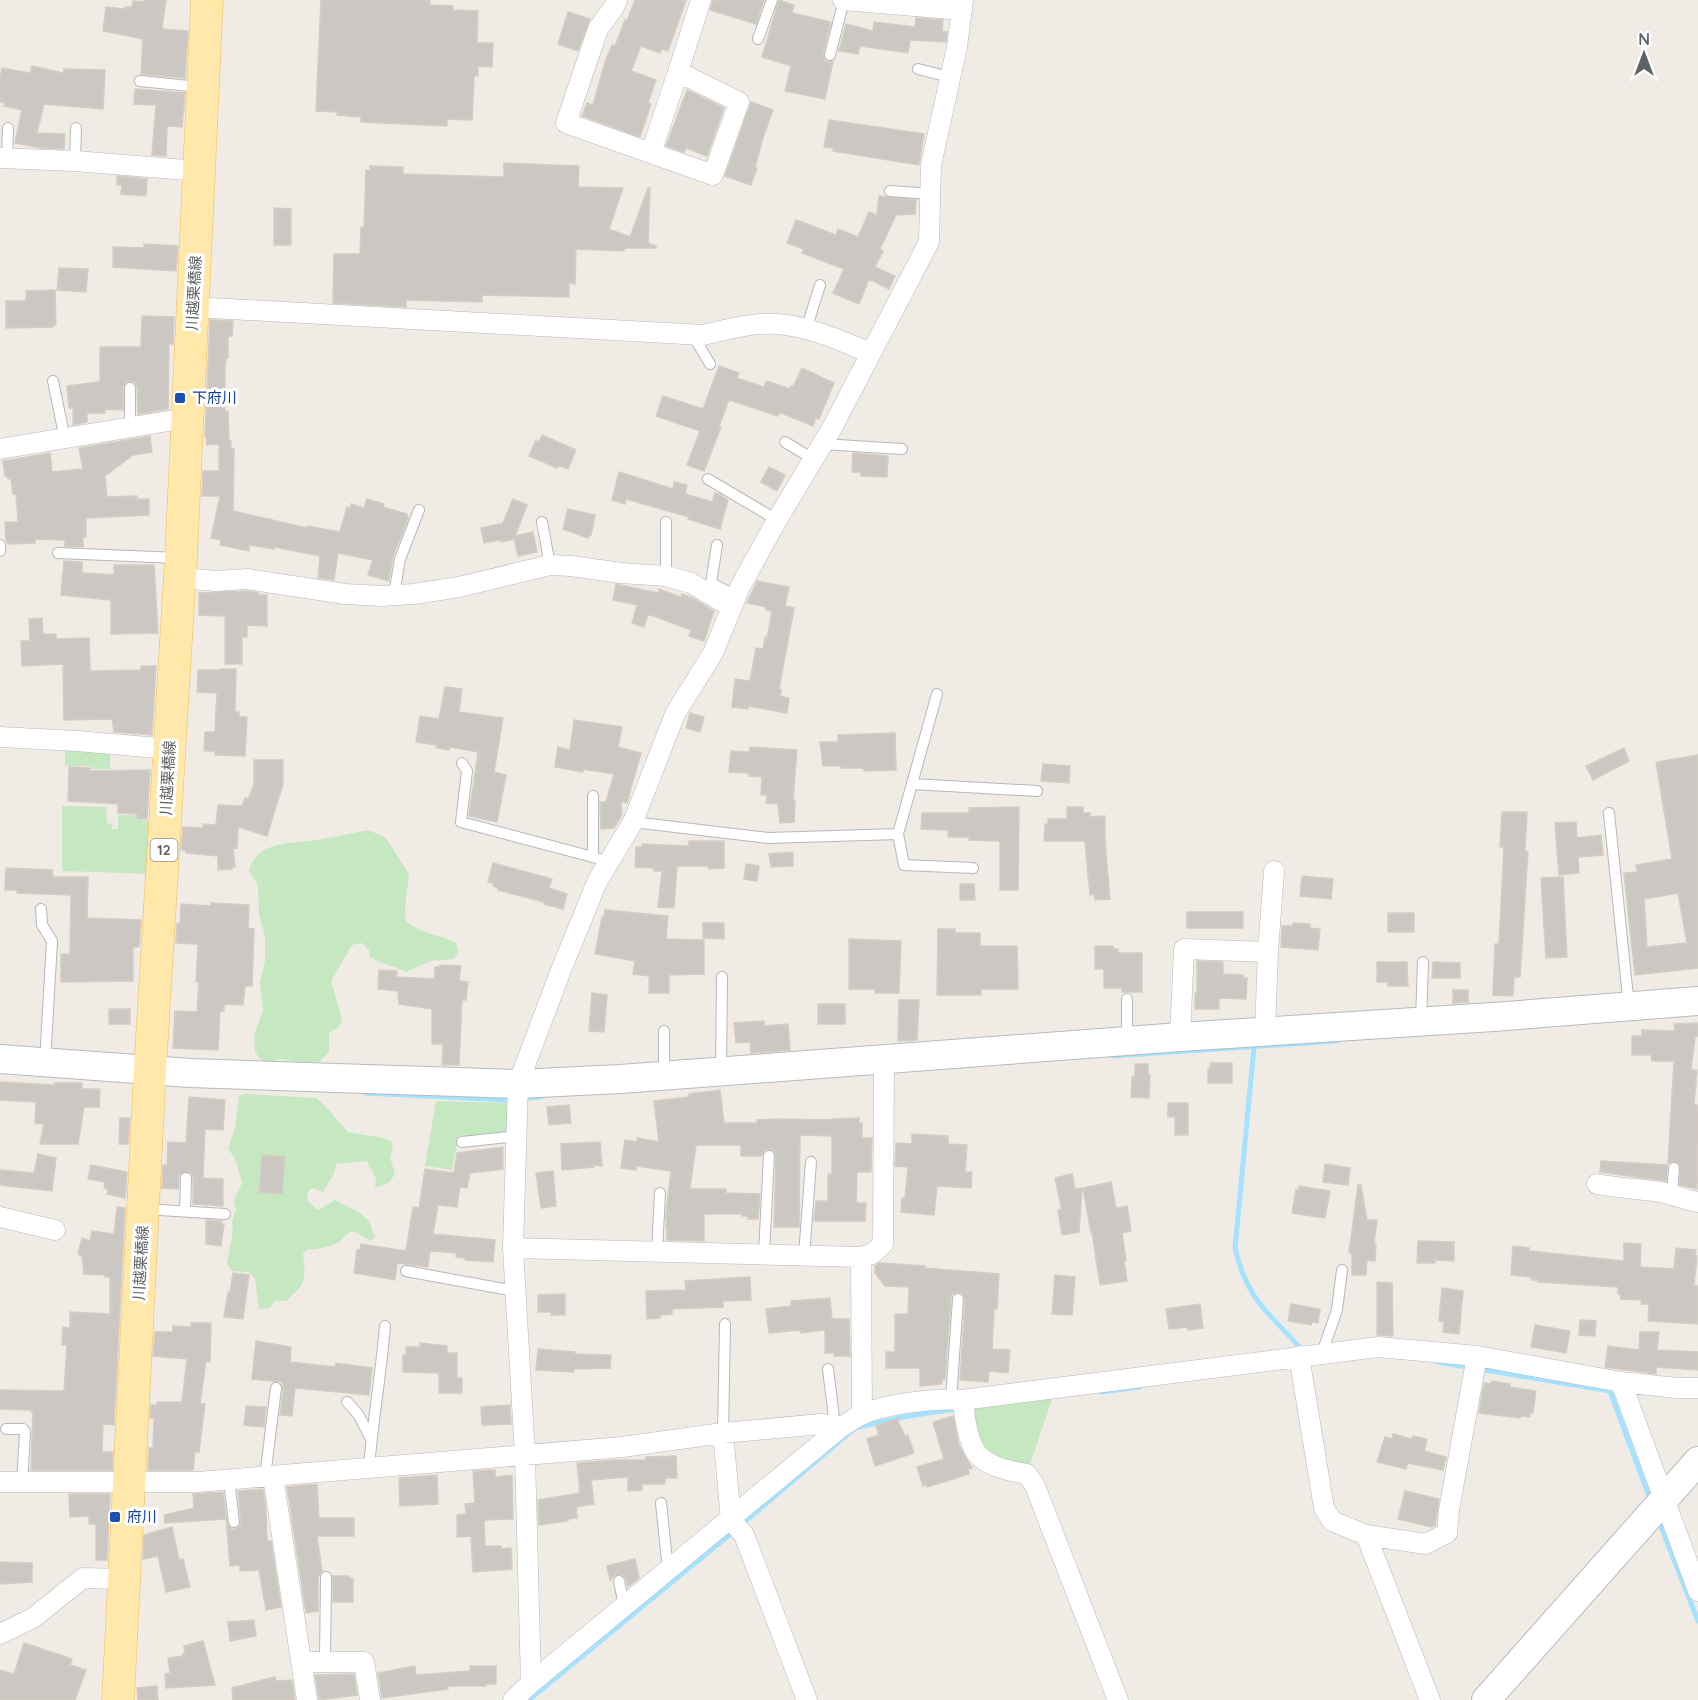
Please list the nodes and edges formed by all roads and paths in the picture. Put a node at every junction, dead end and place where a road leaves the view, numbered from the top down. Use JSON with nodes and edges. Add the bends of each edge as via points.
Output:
{"nodes":[{"id":1,"x":207,"y":0,"type":"edge"},
{"id":2,"x":616,"y":0,"type":"edge"},
{"id":3,"x":701,"y":0,"type":"edge"},
{"id":4,"x":772,"y":0,"type":"edge"},
{"id":5,"x":843,"y":0,"type":"edge"},
{"id":6,"x":962,"y":5,"type":"edge"},
{"id":7,"x":758,"y":39,"type":"dead end"},
{"id":8,"x":830,"y":55,"type":"dead end"},
{"id":9,"x":918,"y":69,"type":"dead end"},
{"id":10,"x":678,"y":72,"type":"junction"},
{"id":11,"x":950,"y":76,"type":"junction"},
{"id":12,"x":140,"y":81,"type":"dead end"},
{"id":13,"x":203,"y":88,"type":"junction"},
{"id":14,"x":8,"y":128,"type":"dead end"},
{"id":15,"x":76,"y":128,"type":"dead end"},
{"id":16,"x":651,"y":153,"type":"junction"},
{"id":17,"x":4,"y":158,"type":"edge"},
{"id":18,"x":75,"y":161,"type":"junction"},
{"id":19,"x":199,"y":171,"type":"junction"},
{"id":20,"x":890,"y":191,"type":"dead end"},
{"id":21,"x":931,"y":194,"type":"junction"},
{"id":22,"x":820,"y":285,"type":"dead end"},
{"id":23,"x":193,"y":307,"type":"junction"},
{"id":24,"x":806,"y":330,"type":"junction"},
{"id":25,"x":692,"y":334,"type":"junction"},
{"id":26,"x":871,"y":353,"type":"junction"},
{"id":27,"x":710,"y":364,"type":"dead end"},
{"id":28,"x":52,"y":381,"type":"dead end"},
{"id":29,"x":130,"y":388,"type":"dead end"},
{"id":30,"x":187,"y":418,"type":"junction"},
{"id":31,"x":130,"y":428,"type":"junction"},
{"id":32,"x":65,"y":439,"type":"junction"},
{"id":33,"x":785,"y":442,"type":"dead end"},
{"id":34,"x":0,"y":449,"type":"edge"},
{"id":35,"x":902,"y":449,"type":"dead end"},
{"id":36,"x":818,"y":452,"type":"junction"},
{"id":37,"x":708,"y":479,"type":"dead end"},
{"id":38,"x":419,"y":510,"type":"dead end"},
{"id":39,"x":777,"y":520,"type":"junction"},
{"id":40,"x":542,"y":522,"type":"dead end"},
{"id":41,"x":666,"y":522,"type":"dead end"},
{"id":42,"x":0,"y":545,"type":"edge"},
{"id":43,"x":717,"y":545,"type":"dead end"},
{"id":44,"x":0,"y":551,"type":"edge"},
{"id":45,"x":58,"y":553,"type":"dead end"},
{"id":46,"x":550,"y":565,"type":"junction"},
{"id":47,"x":180,"y":568,"type":"junction"},
{"id":48,"x":666,"y":576,"type":"junction"},
{"id":49,"x":394,"y":596,"type":"junction"},
{"id":50,"x":734,"y":602,"type":"junction"},
{"id":51,"x":937,"y":694,"type":"dead end"},
{"id":52,"x":0,"y":737,"type":"edge"},
{"id":53,"x":170,"y":749,"type":"junction"},
{"id":54,"x":462,"y":763,"type":"dead end"},
{"id":55,"x":912,"y":784,"type":"junction"},
{"id":56,"x":1037,"y":791,"type":"dead end"},
{"id":57,"x":593,"y":796,"type":"dead end"},
{"id":58,"x":1609,"y":813,"type":"dead end"},
{"id":59,"x":633,"y":822,"type":"junction"},
{"id":60,"x":898,"y":834,"type":"junction"},
{"id":61,"x":600,"y":859,"type":"junction"},
{"id":62,"x":973,"y":868,"type":"dead end"},
{"id":63,"x":1274,"y":871,"type":"dead end"},
{"id":64,"x":41,"y":909,"type":"dead end"},
{"id":65,"x":1268,"y":952,"type":"junction"},
{"id":66,"x":1423,"y":962,"type":"dead end"},
{"id":67,"x":722,"y":977,"type":"dead end"},
{"id":68,"x":1127,"y":999,"type":"dead end"},
{"id":69,"x":1698,"y":1001,"type":"edge"},
{"id":70,"x":1629,"y":1007,"type":"junction"},
{"id":71,"x":1420,"y":1022,"type":"junction"},
{"id":72,"x":664,"y":1031,"type":"dead end"},
{"id":73,"x":1265,"y":1032,"type":"junction"},
{"id":74,"x":1180,"y":1037,"type":"junction"},
{"id":75,"x":1127,"y":1042,"type":"junction"},
{"id":76,"x":0,"y":1059,"type":"edge"},
{"id":77,"x":884,"y":1059,"type":"junction"},
{"id":78,"x":45,"y":1062,"type":"junction"},
{"id":79,"x":150,"y":1070,"type":"junction"},
{"id":80,"x":721,"y":1072,"type":"junction"},
{"id":81,"x":664,"y":1076,"type":"junction"},
{"id":82,"x":518,"y":1084,"type":"junction"},
{"id":83,"x":516,"y":1136,"type":"junction"},
{"id":84,"x":462,"y":1142,"type":"dead end"},
{"id":85,"x":769,"y":1156,"type":"dead end"},
{"id":86,"x":811,"y":1162,"type":"dead end"},
{"id":87,"x":1674,"y":1168,"type":"dead end"},
{"id":88,"x":186,"y":1178,"type":"dead end"},
{"id":89,"x":1597,"y":1184,"type":"dead end"},
{"id":90,"x":660,"y":1192,"type":"dead end"},
{"id":91,"x":1672,"y":1195,"type":"junction"},
{"id":92,"x":1698,"y":1202,"type":"edge"},
{"id":93,"x":144,"y":1209,"type":"junction"},
{"id":94,"x":185,"y":1211,"type":"junction"},
{"id":95,"x":225,"y":1214,"type":"dead end"},
{"id":96,"x":0,"y":1217,"type":"edge"},
{"id":97,"x":55,"y":1230,"type":"dead end"},
{"id":98,"x":513,"y":1248,"type":"junction"},
{"id":99,"x":657,"y":1252,"type":"junction"},
{"id":100,"x":764,"y":1254,"type":"junction"},
{"id":101,"x":804,"y":1256,"type":"junction"},
{"id":102,"x":861,"y":1257,"type":"junction"},
{"id":103,"x":1342,"y":1270,"type":"dead end"},
{"id":104,"x":405,"y":1271,"type":"dead end"},
{"id":105,"x":515,"y":1291,"type":"junction"},
{"id":106,"x":958,"y":1299,"type":"dead end"},
{"id":107,"x":724,"y":1324,"type":"dead end"},
{"id":108,"x":385,"y":1326,"type":"dead end"},
{"id":109,"x":1322,"y":1353,"type":"junction"},
{"id":110,"x":1299,"y":1356,"type":"junction"},
{"id":111,"x":1477,"y":1356,"type":"junction"},
{"id":112,"x":828,"y":1368,"type":"dead end"},
{"id":113,"x":1621,"y":1382,"type":"junction"},
{"id":114,"x":276,"y":1388,"type":"dead end"},
{"id":115,"x":1698,"y":1388,"type":"edge"},
{"id":116,"x":956,"y":1399,"type":"junction"},
{"id":117,"x":346,"y":1402,"type":"dead end"},
{"id":118,"x":862,"y":1414,"type":"junction"},
{"id":119,"x":838,"y":1427,"type":"junction"},
{"id":120,"x":6,"y":1429,"type":"dead end"},
{"id":121,"x":723,"y":1433,"type":"junction"},
{"id":122,"x":371,"y":1439,"type":"junction"},
{"id":123,"x":525,"y":1455,"type":"junction"},
{"id":124,"x":1698,"y":1461,"type":"edge"},
{"id":125,"x":369,"y":1467,"type":"junction"},
{"id":126,"x":269,"y":1476,"type":"junction"},
{"id":127,"x":229,"y":1480,"type":"junction"},
{"id":128,"x":0,"y":1482,"type":"edge"},
{"id":129,"x":22,"y":1483,"type":"junction"},
{"id":130,"x":129,"y":1483,"type":"junction"},
{"id":131,"x":1665,"y":1500,"type":"junction"},
{"id":132,"x":661,"y":1503,"type":"dead end"},
{"id":133,"x":731,"y":1520,"type":"junction"},
{"id":134,"x":234,"y":1522,"type":"dead end"},
{"id":135,"x":1366,"y":1535,"type":"junction"},
{"id":136,"x":668,"y":1570,"type":"junction"},
{"id":137,"x":326,"y":1577,"type":"dead end"},
{"id":138,"x":124,"y":1579,"type":"junction"},
{"id":139,"x":619,"y":1581,"type":"dead end"},
{"id":140,"x":1698,"y":1591,"type":"edge"},
{"id":141,"x":624,"y":1606,"type":"junction"},
{"id":142,"x":0,"y":1635,"type":"edge"},
{"id":143,"x":302,"y":1662,"type":"junction"},
{"id":144,"x":325,"y":1662,"type":"junction"},
{"id":145,"x":531,"y":1683,"type":"junction"},
{"id":146,"x":118,"y":1700,"type":"edge"},
{"id":147,"x":307,"y":1700,"type":"edge"},
{"id":148,"x":370,"y":1700,"type":"edge"},
{"id":149,"x":513,"y":1700,"type":"edge"},
{"id":150,"x":807,"y":1700,"type":"edge"},
{"id":151,"x":1118,"y":1700,"type":"edge"},
{"id":152,"x":1430,"y":1700,"type":"edge"},
{"id":153,"x":1486,"y":1700,"type":"edge"}],
"edges":[{"from":1,"to":13,"type":"main road","name":"川越栗橋線","number":"12"},
{"from":2,"to":16,"type":"street","via":[[598,29],[566,123]]},
{"from":3,"to":10,"type":"street"},
{"from":4,"to":7,"type":"lane"},
{"from":5,"to":6,"type":"street"},
{"from":5,"to":8,"type":"lane"},
{"from":6,"to":11,"type":"street"},
{"from":9,"to":11,"type":"lane"},
{"from":10,"to":16,"type":"street"},
{"from":10,"to":16,"type":"street","via":[[739,102],[713,175]]},
{"from":11,"to":21,"type":"street","via":[[931,165]]},
{"from":12,"to":13,"type":"lane"},
{"from":13,"to":19,"type":"main road","name":"川越栗橋線","number":"12"},
{"from":14,"to":17,"type":"lane"},
{"from":15,"to":18,"type":"lane"},
{"from":17,"to":18,"type":"street"},
{"from":18,"to":19,"type":"street"},
{"from":19,"to":23,"type":"main road","name":"川越栗橋線","number":"12"},
{"from":20,"to":21,"type":"lane"},
{"from":21,"to":26,"type":"street","via":[[929,242]]},
{"from":22,"to":24,"type":"lane"},
{"from":23,"to":25,"type":"street"},
{"from":23,"to":30,"type":"main road","name":"川越栗橋線","number":"12"},
{"from":24,"to":25,"type":"street","via":[[777,324]]},
{"from":24,"to":26,"type":"street"},
{"from":25,"to":27,"type":"lane"},
{"from":26,"to":36,"type":"street"},
{"from":28,"to":32,"type":"lane"},
{"from":29,"to":31,"type":"lane"},
{"from":30,"to":31,"type":"street"},
{"from":30,"to":47,"type":"main road","name":"川越栗橋線","number":"12"},
{"from":31,"to":32,"type":"street"},
{"from":32,"to":34,"type":"street"},
{"from":33,"to":36,"type":"lane"},
{"from":35,"to":36,"type":"lane"},
{"from":36,"to":39,"type":"street"},
{"from":37,"to":39,"type":"lane"},
{"from":38,"to":49,"type":"lane","via":[[400,558]]},
{"from":39,"to":50,"type":"street"},
{"from":40,"to":46,"type":"lane"},
{"from":41,"to":48,"type":"lane"},
{"from":42,"to":44,"type":"lane"},
{"from":43,"to":50,"type":"lane","via":[[711,583]]},
{"from":45,"to":47,"type":"lane"},
{"from":46,"to":48,"type":"street"},
{"from":46,"to":49,"type":"street","via":[[459,587]]},
{"from":47,"to":49,"type":"street","via":[[217,581],[248,579],[345,594]]},
{"from":47,"to":53,"type":"main road","name":"川越栗橋線","number":"12"},
{"from":48,"to":50,"type":"street"},
{"from":50,"to":59,"type":"street","via":[[713,653],[675,714]]},
{"from":51,"to":55,"type":"lane"},
{"from":52,"to":53,"type":"street"},
{"from":53,"to":79,"type":"main road","name":"川越栗橋線","number":"12"},
{"from":54,"to":61,"type":"lane","via":[[467,771],[460,822]]},
{"from":55,"to":56,"type":"lane"},
{"from":55,"to":60,"type":"lane"},
{"from":57,"to":61,"type":"lane"},
{"from":58,"to":70,"type":"lane"},
{"from":59,"to":60,"type":"lane","via":[[768,838]]},
{"from":59,"to":61,"type":"street"},
{"from":60,"to":62,"type":"lane","via":[[904,865]]},
{"from":61,"to":82,"type":"street","via":[[597,882]]},
{"from":63,"to":65,"type":"street"},
{"from":64,"to":78,"type":"lane","via":[[42,926],[52,941]]},
{"from":65,"to":73,"type":"street"},
{"from":65,"to":74,"type":"street","via":[[1184,949]]},
{"from":66,"to":71,"type":"lane"},
{"from":67,"to":80,"type":"lane"},
{"from":68,"to":75,"type":"lane"},
{"from":69,"to":70,"type":"street"},
{"from":70,"to":71,"type":"street"},
{"from":71,"to":73,"type":"street"},
{"from":72,"to":81,"type":"lane"},
{"from":73,"to":74,"type":"street"},
{"from":74,"to":75,"type":"street"},
{"from":75,"to":77,"type":"street"},
{"from":76,"to":78,"type":"street"},
{"from":77,"to":80,"type":"street"},
{"from":77,"to":102,"type":"street","via":[[883,1244],[872,1254]]},
{"from":78,"to":79,"type":"street"},
{"from":79,"to":82,"type":"street"},
{"from":79,"to":93,"type":"main road","name":"川越栗橋線","number":"12"},
{"from":80,"to":81,"type":"street"},
{"from":81,"to":82,"type":"street"},
{"from":82,"to":83,"type":"street"},
{"from":83,"to":84,"type":"lane"},
{"from":83,"to":98,"type":"street"},
{"from":85,"to":100,"type":"lane"},
{"from":86,"to":101,"type":"lane"},
{"from":87,"to":91,"type":"lane"},
{"from":88,"to":94,"type":"lane"},
{"from":89,"to":91,"type":"street"},
{"from":90,"to":99,"type":"lane"},
{"from":91,"to":92,"type":"street"},
{"from":93,"to":94,"type":"lane"},
{"from":93,"to":130,"type":"main road","name":"川越栗橋線","number":"12"},
{"from":94,"to":95,"type":"lane"},
{"from":96,"to":97,"type":"street"},
{"from":98,"to":99,"type":"street"},
{"from":98,"to":105,"type":"street"},
{"from":99,"to":100,"type":"street"},
{"from":100,"to":101,"type":"street"},
{"from":101,"to":102,"type":"street"},
{"from":102,"to":118,"type":"street"},
{"from":103,"to":109,"type":"lane","via":[[1337,1310]]},
{"from":104,"to":105,"type":"lane"},
{"from":105,"to":123,"type":"street"},
{"from":106,"to":116,"type":"lane"},
{"from":107,"to":121,"type":"lane"},
{"from":108,"to":122,"type":"lane"},
{"from":109,"to":110,"type":"street"},
{"from":109,"to":111,"type":"street","via":[[1378,1347]]},
{"from":110,"to":116,"type":"street"},
{"from":110,"to":135,"type":"street","via":[[1324,1508],[1332,1521]]},
{"from":111,"to":113,"type":"street"},
{"from":111,"to":135,"type":"street","via":[[1447,1533],[1426,1545]]},
{"from":112,"to":119,"type":"lane"},
{"from":113,"to":115,"type":"street"},
{"from":113,"to":131,"type":"street"},
{"from":114,"to":126,"type":"lane"},
{"from":116,"to":118,"type":"street","via":[[889,1406]]},
{"from":116,"to":151,"type":"street","via":[[973,1448],[980,1456],[1002,1469],[1027,1474],[1035,1486]]},
{"from":117,"to":122,"type":"lane","via":[[358,1414]]},
{"from":118,"to":119,"type":"street"},
{"from":119,"to":121,"type":"street","via":[[821,1424]]},
{"from":119,"to":133,"type":"street"},
{"from":120,"to":129,"type":"lane","via":[[25,1432]]},
{"from":121,"to":123,"type":"street"},
{"from":121,"to":133,"type":"street"},
{"from":122,"to":125,"type":"lane"},
{"from":123,"to":125,"type":"street"},
{"from":123,"to":145,"type":"street"},
{"from":124,"to":131,"type":"street"},
{"from":125,"to":126,"type":"street"},
{"from":126,"to":127,"type":"street"},
{"from":126,"to":143,"type":"street"},
{"from":127,"to":130,"type":"street"},
{"from":127,"to":134,"type":"lane"},
{"from":128,"to":129,"type":"street"},
{"from":129,"to":130,"type":"street"},
{"from":130,"to":138,"type":"main road","name":"川越栗橋線","number":"12"},
{"from":131,"to":140,"type":"street"},
{"from":131,"to":153,"type":"street"},
{"from":132,"to":136,"type":"lane"},
{"from":133,"to":136,"type":"street"},
{"from":133,"to":150,"type":"street","via":[[744,1535]]},
{"from":135,"to":152,"type":"street"},
{"from":136,"to":141,"type":"street"},
{"from":137,"to":144,"type":"lane"},
{"from":138,"to":142,"type":"street","via":[[83,1578],[33,1618]]},
{"from":138,"to":146,"type":"main road","name":"川越栗橋線","number":"12"},
{"from":139,"to":141,"type":"lane"},
{"from":141,"to":145,"type":"street"},
{"from":143,"to":144,"type":"street"},
{"from":143,"to":147,"type":"street"},
{"from":144,"to":148,"type":"street","via":[[364,1662]]},
{"from":145,"to":149,"type":"street"}]}
